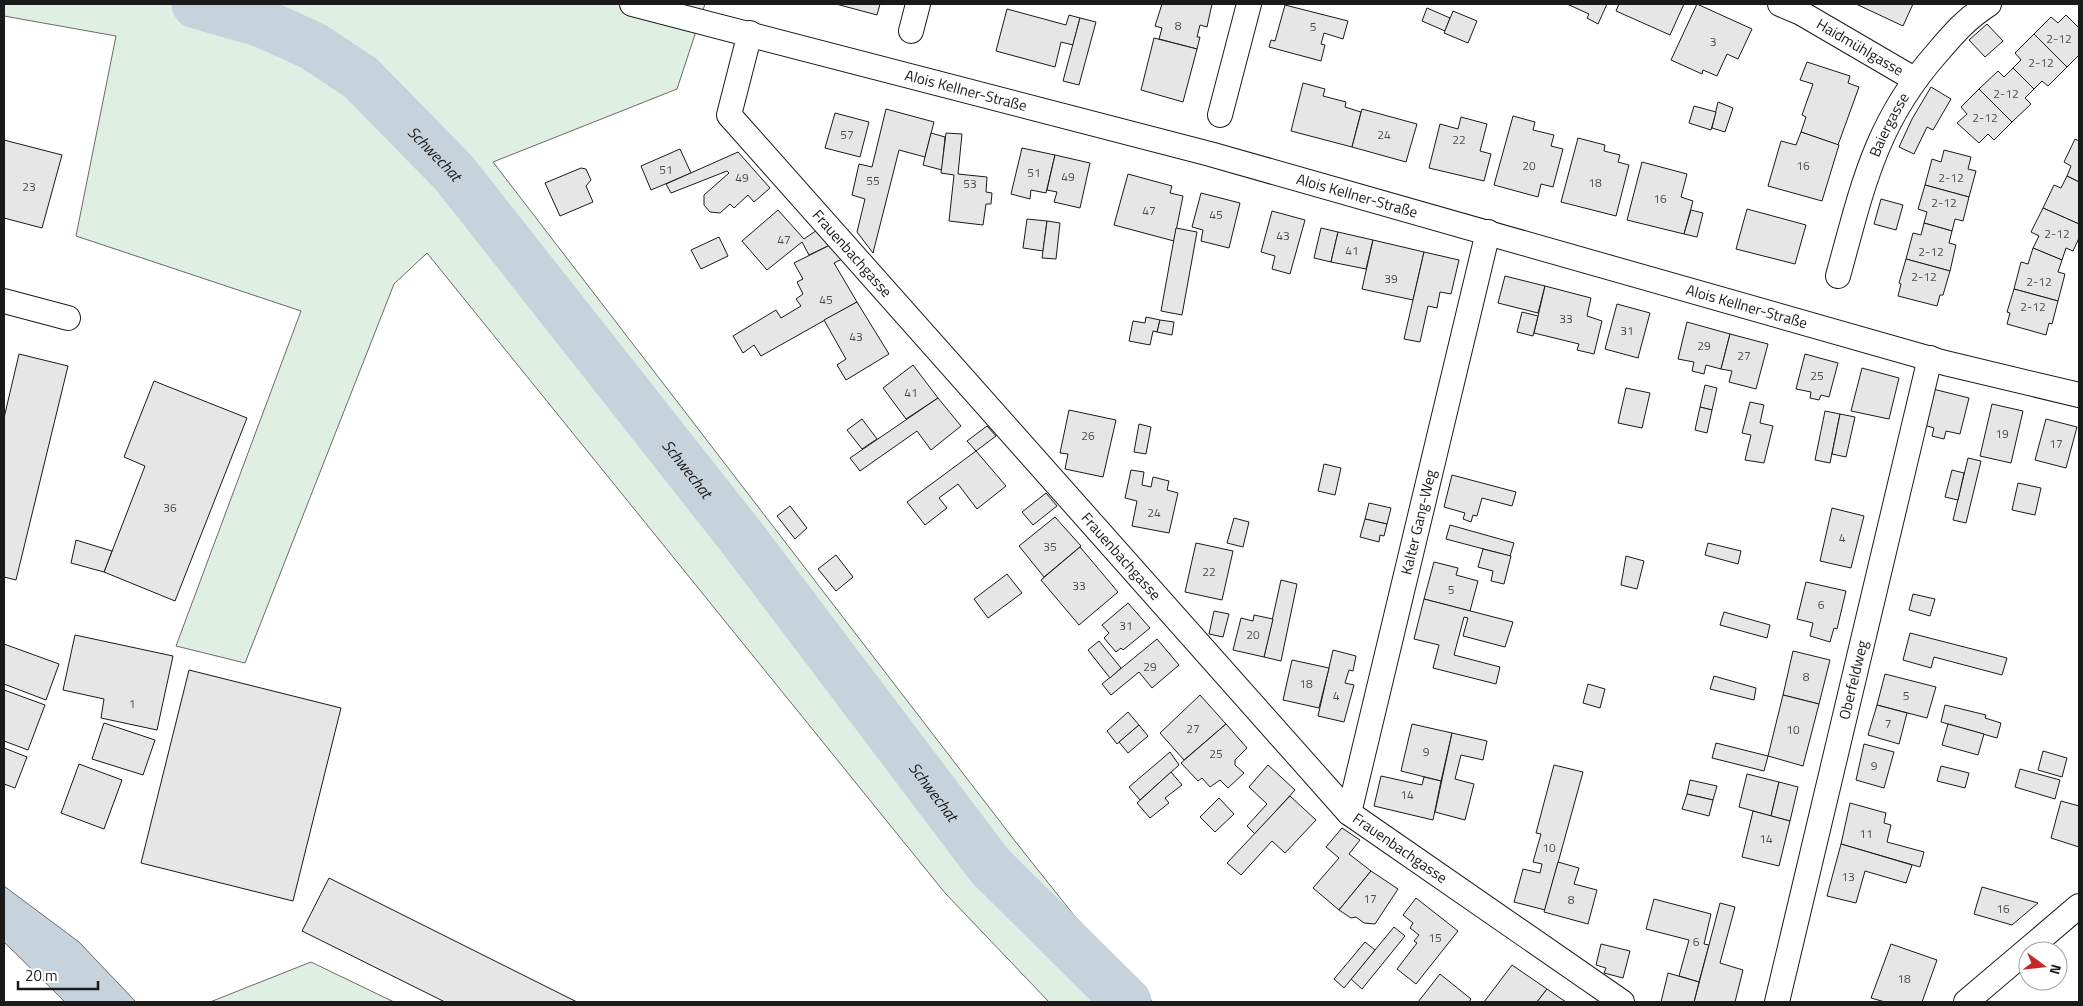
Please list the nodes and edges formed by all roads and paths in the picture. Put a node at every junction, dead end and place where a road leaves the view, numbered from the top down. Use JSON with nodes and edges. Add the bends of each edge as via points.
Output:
{"nodes":[{"id":1,"x":632,"y":4,"type":"edge"},
{"id":2,"x":918,"y":4,"type":"edge"},
{"id":3,"x":1249,"y":4,"type":"edge"},
{"id":4,"x":1780,"y":4,"type":"edge"},
{"id":5,"x":1989,"y":4,"type":"edge"},
{"id":6,"x":911,"y":31,"type":"dead end"},
{"id":7,"x":750,"y":33,"type":"junction"},
{"id":8,"x":1914,"y":79,"type":"junction"},
{"id":9,"x":1220,"y":115,"type":"dead end"},
{"id":10,"x":1488,"y":232,"type":"junction"},
{"id":11,"x":1838,"y":276,"type":"dead end"},
{"id":12,"x":4,"y":301,"type":"edge"},
{"id":13,"x":68,"y":318,"type":"dead end"},
{"id":14,"x":1930,"y":358,"type":"junction"},
{"id":15,"x":2079,"y":395,"type":"edge"},
{"id":16,"x":1349,"y":813,"type":"junction"},
{"id":17,"x":2079,"y":906,"type":"edge"},
{"id":18,"x":1622,"y":1002,"type":"edge"},
{"id":19,"x":1777,"y":1002,"type":"edge"},
{"id":20,"x":1966,"y":1002,"type":"edge"}],
"edges":[{"from":1,"to":7,"type":"street","name":"Alois Kellner-Straße"},
{"from":2,"to":6,"type":"street"},
{"from":3,"to":9,"type":"street"},
{"from":4,"to":8,"type":"street","name":"Haidmühlgasse"},
{"from":5,"to":8,"type":"street","name":"Baiergasse","via":[[1967,19]]},
{"from":7,"to":10,"type":"street","name":"Alois Kellner-Straße","via":[[1210,154]]},
{"from":7,"to":16,"type":"street","name":"Frauenbachgasse","via":[[729,114]]},
{"from":8,"to":11,"type":"street","name":"Baiergasse","via":[[1888,122],[1868,167]]},
{"from":10,"to":14,"type":"street","name":"Alois Kellner-Straße"},
{"from":10,"to":16,"type":"street","name":"Kalter Gang-Weg"},
{"from":12,"to":13,"type":"street"},
{"from":14,"to":15,"type":"street","name":"Alois Kellner-Straße"},
{"from":14,"to":19,"type":"street","name":"Oberfeldweg"},
{"from":16,"to":18,"type":"street","name":"Frauenbachgasse"},
{"from":17,"to":20,"type":"street"}]}
